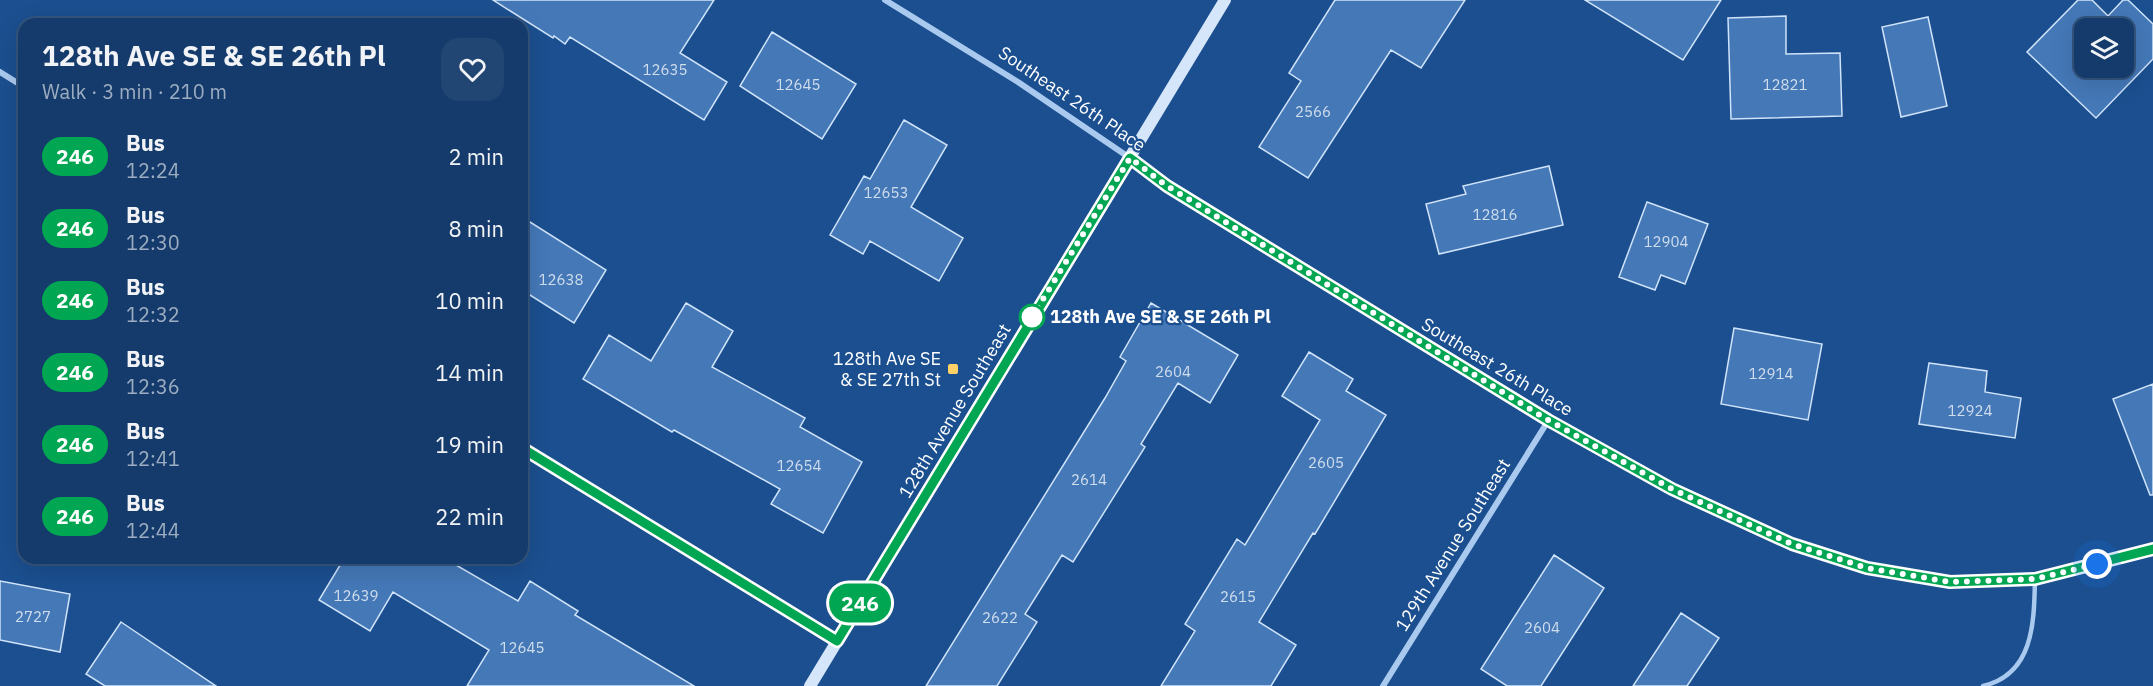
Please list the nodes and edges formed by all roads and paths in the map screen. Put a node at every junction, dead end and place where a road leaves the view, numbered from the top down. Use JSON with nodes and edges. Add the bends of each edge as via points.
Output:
{"nodes":[{"id":1,"x":885,"y":0,"type":"edge"},
{"id":2,"x":1225,"y":0,"type":"edge"},
{"id":3,"x":0,"y":72,"type":"edge"},
{"id":4,"x":18,"y":83,"type":"edge"},
{"id":5,"x":1130,"y":158,"type":"junction"},
{"id":6,"x":1548,"y":420,"type":"junction"},
{"id":7,"x":528,"y":452,"type":"edge"},
{"id":8,"x":2153,"y":549,"type":"edge"},
{"id":9,"x":2035,"y":579,"type":"junction"},
{"id":10,"x":837,"y":641,"type":"junction"},
{"id":11,"x":810,"y":686,"type":"edge"},
{"id":12,"x":1383,"y":686,"type":"edge"},
{"id":13,"x":1983,"y":686,"type":"edge"}],
"edges":[{"from":1,"to":5,"type":"street","name":"Southeast 26th Place","via":[[1018,82]]},
{"from":2,"to":5,"type":"street","name":"128th Avenue Southeast"},
{"from":3,"to":4,"type":"street"},
{"from":5,"to":6,"type":"street","name":"Southeast 26th Place","via":[[1167,186]]},
{"from":5,"to":10,"type":"street","name":"128th Avenue Southeast"},
{"from":6,"to":9,"type":"street","name":"Southeast 26th Place","via":[[1672,489],[1792,544],[1867,568],[1950,582]]},
{"from":6,"to":12,"type":"street","name":"129th Avenue Southeast"},
{"from":7,"to":10,"type":"street"},
{"from":8,"to":9,"type":"street","name":"Southeast 26th Place"},
{"from":9,"to":13,"type":"lane","via":[[2027,649],[2015,670],[1997,683]]},
{"from":10,"to":11,"type":"street","name":"128th Avenue Southeast"}]}
